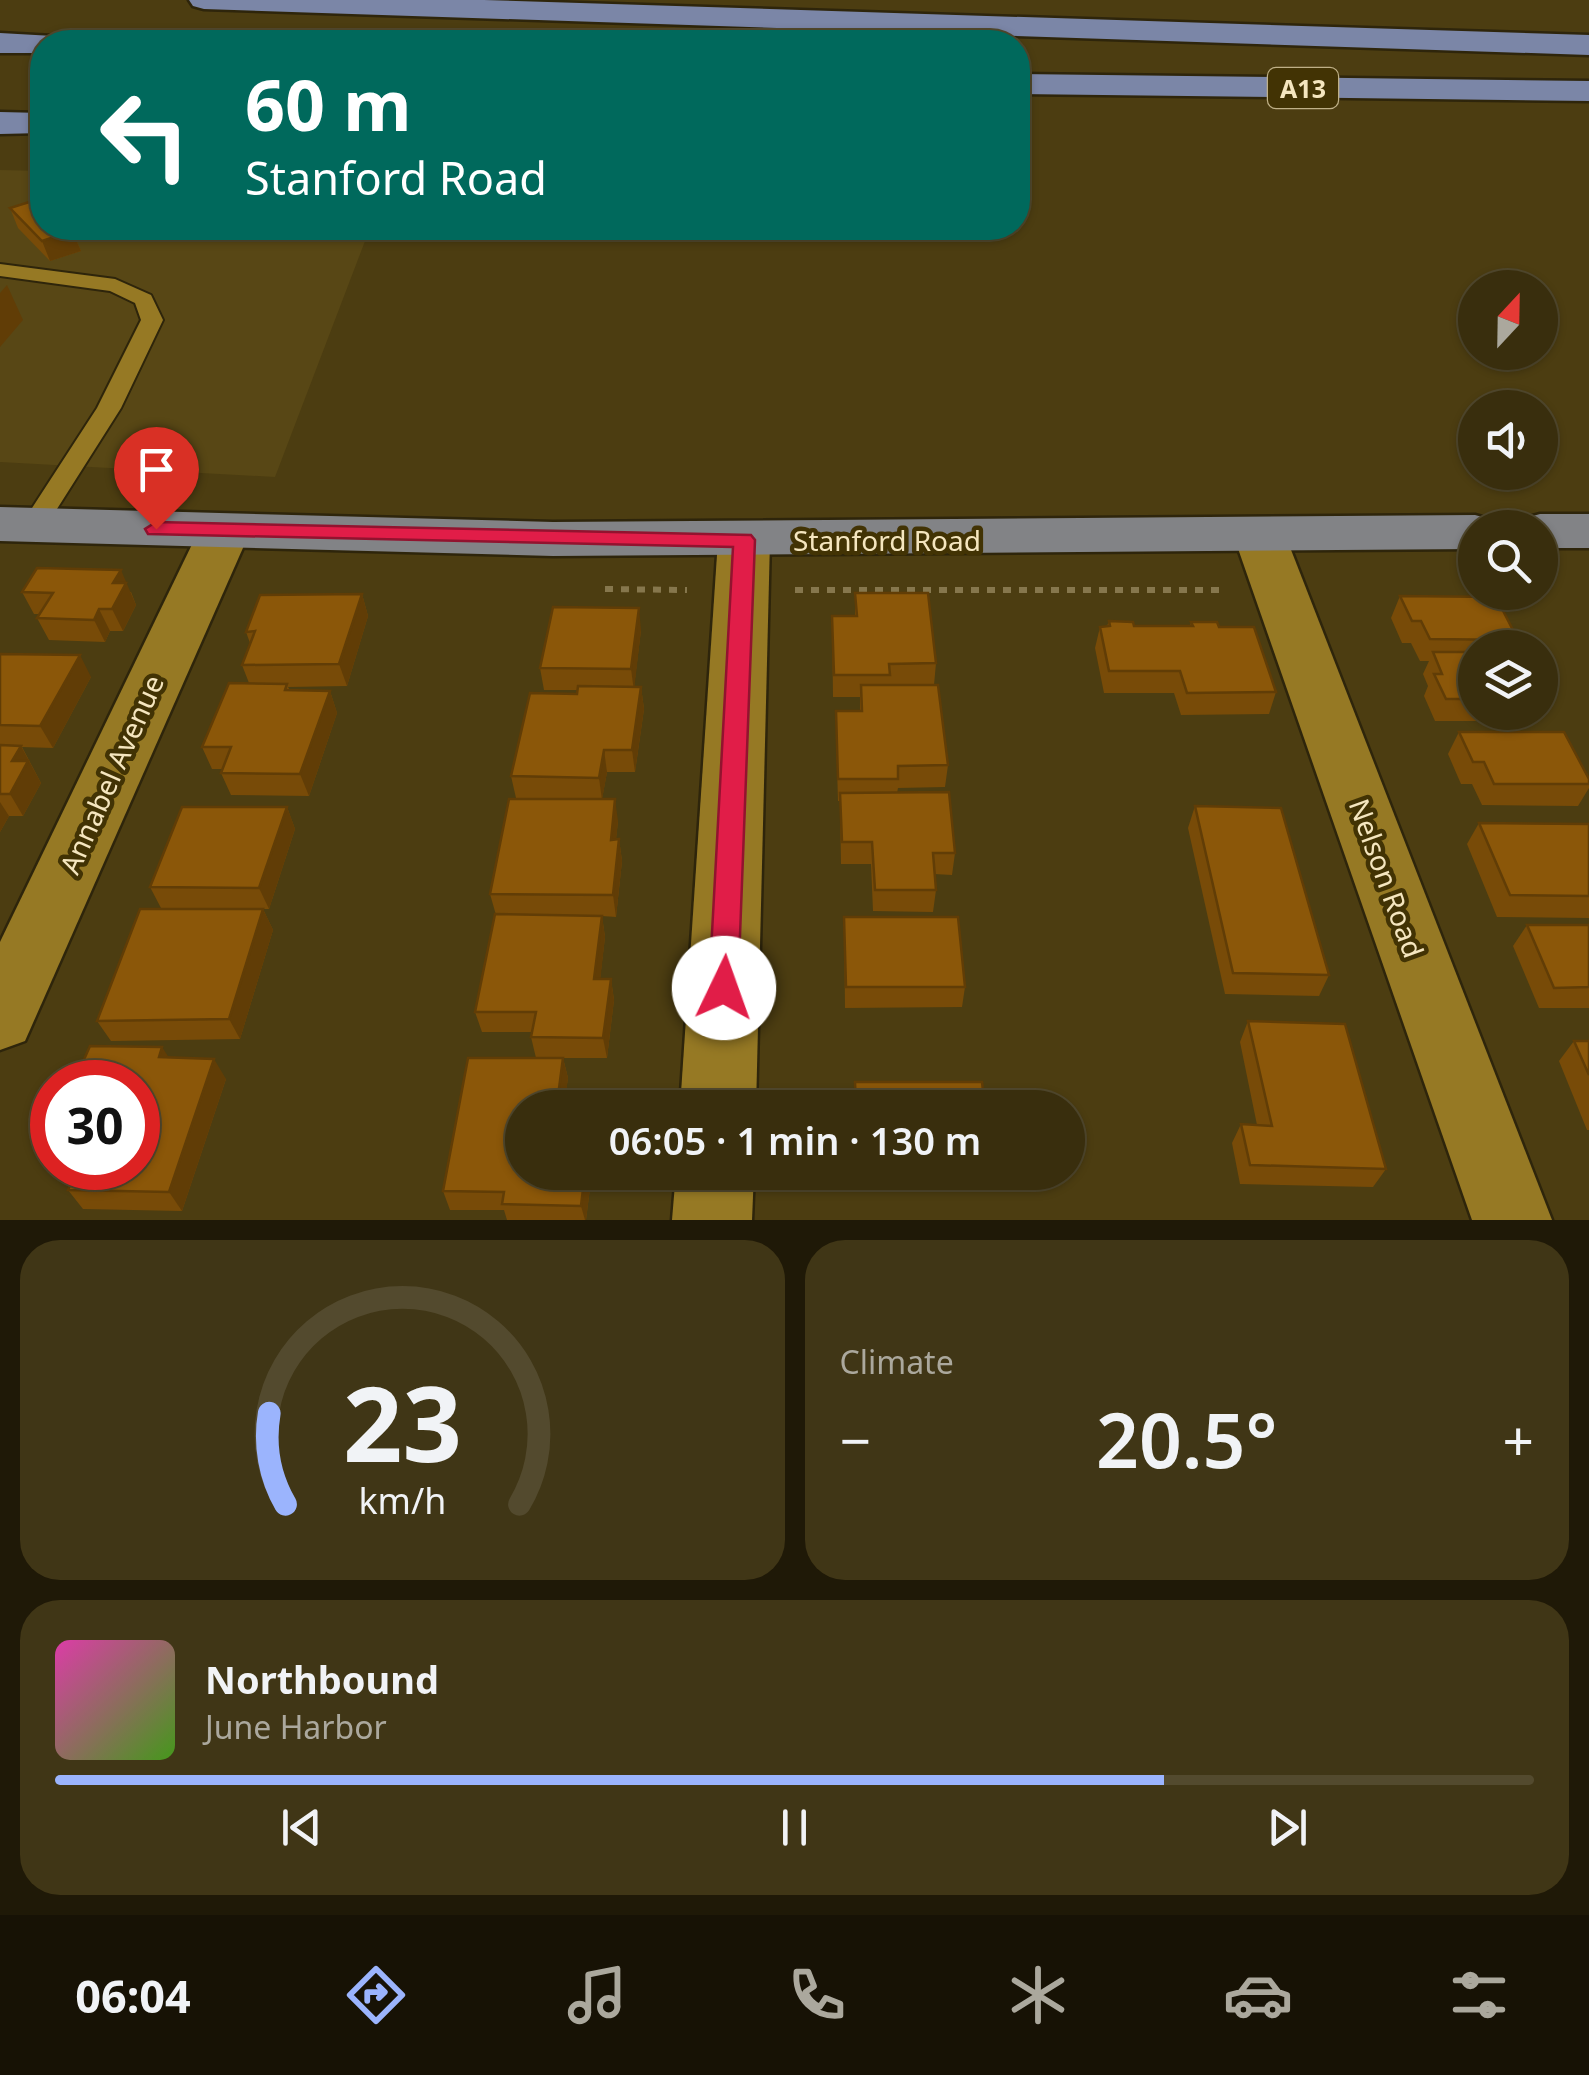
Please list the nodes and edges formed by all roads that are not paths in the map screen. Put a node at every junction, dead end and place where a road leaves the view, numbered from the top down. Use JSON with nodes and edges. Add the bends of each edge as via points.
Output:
{"nodes":[{"id":1,"x":204,"y":0,"type":"edge"},
{"id":2,"x":0,"y":42,"type":"edge"},
{"id":3,"x":30,"y":43,"type":"edge"},
{"id":4,"x":1589,"y":45,"type":"edge"},
{"id":5,"x":1030,"y":52,"type":"edge"},
{"id":6,"x":1589,"y":58,"type":"edge"},
{"id":7,"x":0,"y":74,"type":"edge"},
{"id":8,"x":30,"y":75,"type":"edge"},
{"id":9,"x":1030,"y":84,"type":"edge"},
{"id":10,"x":1589,"y":91,"type":"edge"},
{"id":11,"x":1030,"y":110,"type":"edge"},
{"id":12,"x":1589,"y":110,"type":"edge"},
{"id":13,"x":0,"y":123,"type":"edge"},
{"id":14,"x":30,"y":123,"type":"edge"},
{"id":15,"x":0,"y":270,"type":"edge"},
{"id":16,"x":17,"y":524,"type":"edge"},
{"id":17,"x":1589,"y":531,"type":"edge"},
{"id":18,"x":224,"y":532,"type":"junction"},
{"id":19,"x":1458,"y":532,"type":"edge"},
{"id":20,"x":1558,"y":532,"type":"edge"},
{"id":21,"x":1260,"y":537,"type":"junction"},
{"id":22,"x":744,"y":540,"type":"junction"},
{"id":23,"x":0,"y":1018,"type":"edge"},
{"id":24,"x":719,"y":1090,"type":"edge"},
{"id":25,"x":714,"y":1190,"type":"edge"},
{"id":26,"x":712,"y":1220,"type":"edge"},
{"id":27,"x":1512,"y":1220,"type":"edge"}],
"edges":[{"from":1,"to":4,"type":"highway"},
{"from":2,"to":3,"type":"highway"},
{"from":5,"to":6,"type":"highway","number":"A13"},
{"from":7,"to":8,"type":"highway"},
{"from":9,"to":10,"type":"highway","number":"A13"},
{"from":11,"to":12,"type":"highway"},
{"from":13,"to":14,"type":"highway"},
{"from":15,"to":16,"type":"lane","via":[[114,285],[144,299],[152,320],[108,408]]},
{"from":16,"to":18,"type":"main road","name":"Stanford Road"},
{"from":17,"to":20,"type":"main road"},
{"from":18,"to":22,"type":"main road","name":"Stanford Road"},
{"from":18,"to":23,"type":"street","name":"Annabel Avenue"},
{"from":19,"to":21,"type":"main road","name":"Stanford Road"},
{"from":21,"to":22,"type":"main road","name":"Stanford Road"},
{"from":21,"to":27,"type":"street","name":"Nelson Road"},
{"from":22,"to":24,"type":"street"},
{"from":25,"to":26,"type":"street"}]}
